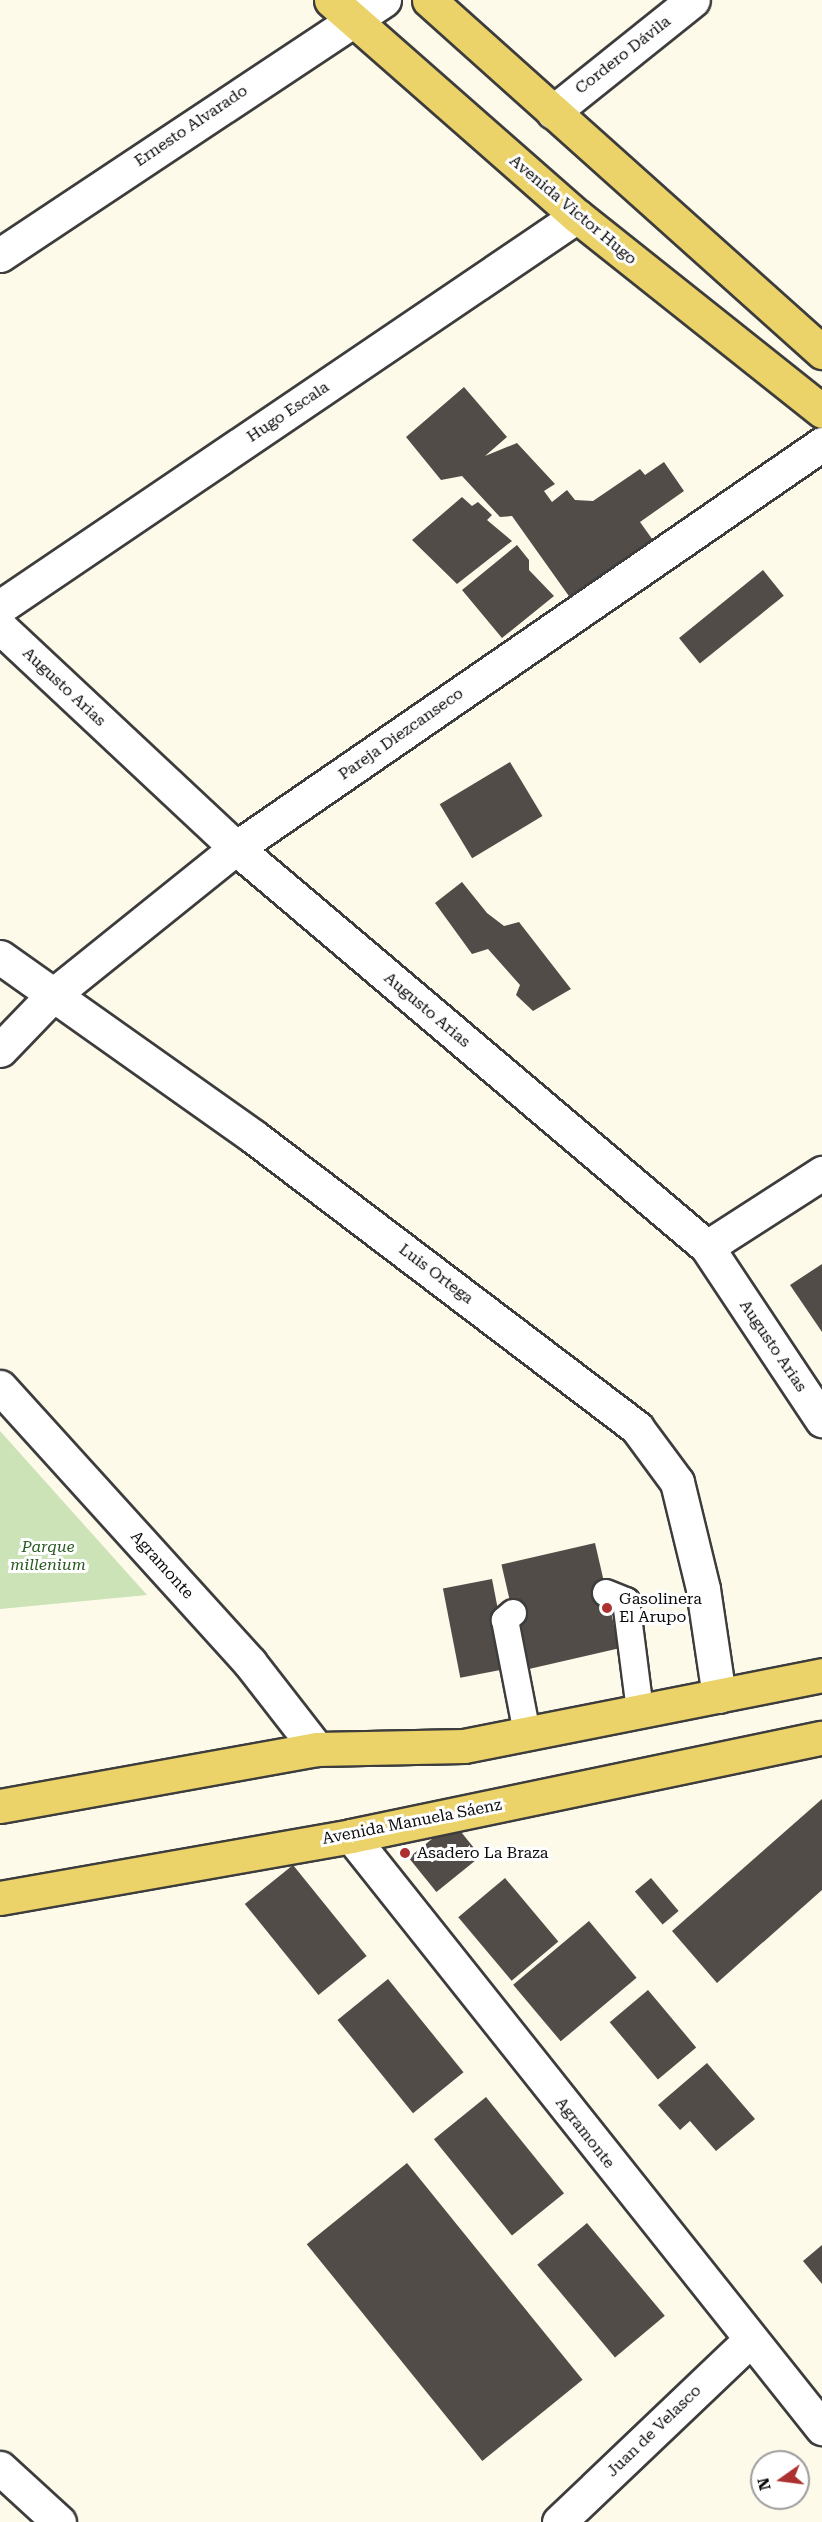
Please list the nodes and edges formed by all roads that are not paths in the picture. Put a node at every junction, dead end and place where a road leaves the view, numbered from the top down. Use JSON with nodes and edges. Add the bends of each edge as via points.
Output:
{"nodes":[{"id":1,"x":384,"y":0,"type":"edge"},
{"id":2,"x":429,"y":0,"type":"edge"},
{"id":3,"x":693,"y":0,"type":"edge"},
{"id":4,"x":341,"y":9,"type":"edge"},
{"id":5,"x":553,"y":112,"type":"junction"},
{"id":6,"x":577,"y":216,"type":"junction"},
{"id":7,"x":0,"y":255,"type":"edge"},
{"id":8,"x":822,"y":352,"type":"edge"},
{"id":9,"x":822,"y":411,"type":"edge"},
{"id":10,"x":822,"y":444,"type":"edge"},
{"id":11,"x":0,"y":608,"type":"edge"},
{"id":12,"x":0,"y":627,"type":"edge"},
{"id":13,"x":236,"y":848,"type":"junction"},
{"id":14,"x":0,"y":957,"type":"edge"},
{"id":15,"x":53,"y":995,"type":"junction"},
{"id":16,"x":0,"y":1050,"type":"edge"},
{"id":17,"x":822,"y":1173,"type":"edge"},
{"id":18,"x":707,"y":1247,"type":"junction"},
{"id":19,"x":0,"y":1387,"type":"edge"},
{"id":20,"x":822,"y":1420,"type":"edge"},
{"id":21,"x":606,"y":1593,"type":"dead end"},
{"id":22,"x":513,"y":1613,"type":"dead end"},
{"id":23,"x":822,"y":1676,"type":"edge"},
{"id":24,"x":719,"y":1696,"type":"junction"},
{"id":25,"x":640,"y":1711,"type":"junction"},
{"id":26,"x":527,"y":1733,"type":"junction"},
{"id":27,"x":822,"y":1738,"type":"edge"},
{"id":28,"x":317,"y":1749,"type":"junction"},
{"id":29,"x":0,"y":1806,"type":"edge"},
{"id":30,"x":351,"y":1836,"type":"junction"},
{"id":31,"x":0,"y":1898,"type":"edge"},
{"id":32,"x":749,"y":2341,"type":"junction"},
{"id":33,"x":822,"y":2428,"type":"edge"},
{"id":34,"x":0,"y":2468,"type":"edge"},
{"id":35,"x":59,"y":2522,"type":"edge"},
{"id":36,"x":559,"y":2522,"type":"edge"}],
"edges":[{"from":1,"to":4,"type":"street","name":"Ernesto Alvarado"},
{"from":2,"to":5,"type":"main road"},
{"from":3,"to":5,"type":"street","name":"Cordero Dávila"},
{"from":4,"to":6,"type":"main road","name":"Avenida Victor Hugo"},
{"from":4,"to":7,"type":"street","name":"Ernesto Alvarado"},
{"from":5,"to":8,"type":"main road"},
{"from":6,"to":9,"type":"main road","name":"Avenida Victor Hugo"},
{"from":6,"to":11,"type":"street","name":"Hugo Escala"},
{"from":10,"to":13,"type":"street","name":"Pareja Diezcanseco"},
{"from":12,"to":13,"type":"street","name":"Augusto Arias"},
{"from":13,"to":15,"type":"street","name":"Pareja Diezcanseco"},
{"from":13,"to":18,"type":"street","name":"Augusto Arias"},
{"from":14,"to":15,"type":"street","name":"Luis Ortega"},
{"from":15,"to":16,"type":"street","name":"Pareja Diezcanseco"},
{"from":15,"to":24,"type":"street","name":"Luis Ortega","via":[[254,1137],[637,1428],[677,1482],[703,1589]]},
{"from":17,"to":18,"type":"street"},
{"from":18,"to":20,"type":"street","name":"Augusto Arias"},
{"from":19,"to":28,"type":"street","name":"Agramonte","via":[[250,1663]]},
{"from":21,"to":25,"type":"lane","via":[[626,1601]]},
{"from":22,"to":26,"type":"lane","via":[[505,1620]]},
{"from":23,"to":24,"type":"main road"},
{"from":24,"to":25,"type":"main road"},
{"from":25,"to":26,"type":"main road"},
{"from":26,"to":28,"type":"main road","via":[[464,1746]]},
{"from":27,"to":30,"type":"main road","name":"Avenida Manuela Sáenz"},
{"from":28,"to":29,"type":"main road"},
{"from":30,"to":31,"type":"main road","name":"Avenida Manuela Sáenz"},
{"from":30,"to":32,"type":"street","name":"Agramonte"},
{"from":32,"to":33,"type":"street","name":"Agramonte"},
{"from":32,"to":36,"type":"street","name":"Juan de Velasco"},
{"from":34,"to":35,"type":"street"}]}
